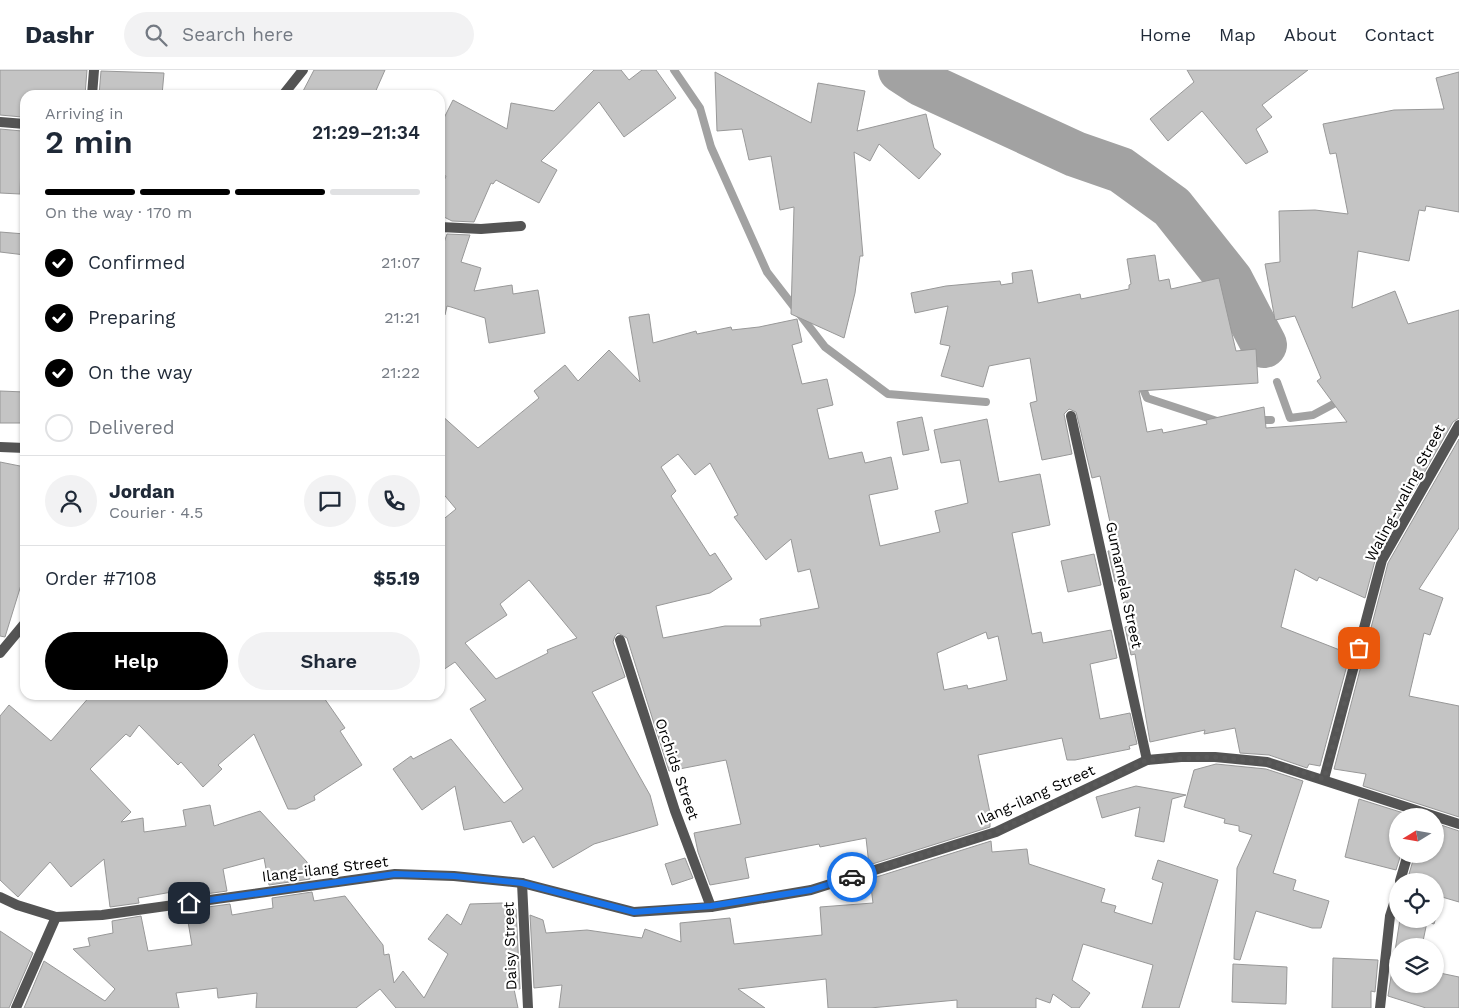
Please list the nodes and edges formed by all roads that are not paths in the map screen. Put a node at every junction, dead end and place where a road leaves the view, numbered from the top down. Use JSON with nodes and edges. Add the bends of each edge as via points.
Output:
{"nodes":[{"id":1,"x":94,"y":70,"type":"edge"},
{"id":2,"x":303,"y":70,"type":"edge"},
{"id":3,"x":92,"y":90,"type":"edge"},
{"id":4,"x":286,"y":90,"type":"edge"},
{"id":5,"x":0,"y":122,"type":"edge"},
{"id":6,"x":20,"y":124,"type":"edge"},
{"id":7,"x":445,"y":226,"type":"edge"},
{"id":8,"x":521,"y":226,"type":"dead end"},
{"id":9,"x":1071,"y":416,"type":"dead end"},
{"id":10,"x":1459,"y":425,"type":"edge"},
{"id":11,"x":0,"y":447,"type":"edge"},
{"id":12,"x":20,"y":448,"type":"edge"},
{"id":13,"x":20,"y":628,"type":"edge"},
{"id":14,"x":620,"y":640,"type":"dead end"},
{"id":15,"x":0,"y":653,"type":"edge"},
{"id":16,"x":1147,"y":760,"type":"junction"},
{"id":17,"x":1324,"y":779,"type":"junction"},
{"id":18,"x":1406,"y":808,"type":"edge"},
{"id":19,"x":1444,"y":820,"type":"edge"},
{"id":20,"x":1459,"y":824,"type":"edge"},
{"id":21,"x":522,"y":883,"type":"junction"},
{"id":22,"x":0,"y":897,"type":"edge"},
{"id":23,"x":711,"y":906,"type":"junction"},
{"id":24,"x":56,"y":916,"type":"junction"},
{"id":25,"x":1389,"y":925,"type":"edge"},
{"id":26,"x":16,"y":1008,"type":"edge"},
{"id":27,"x":528,"y":1008,"type":"edge"},
{"id":28,"x":1380,"y":1008,"type":"edge"}],
"edges":[{"from":1,"to":3,"type":"street"},
{"from":2,"to":4,"type":"street"},
{"from":5,"to":6,"type":"street"},
{"from":7,"to":8,"type":"street","via":[[481,229]]},
{"from":9,"to":16,"type":"street","name":"Gumamela Street"},
{"from":10,"to":17,"type":"street","name":"Waling-waling Street","via":[[1382,560]]},
{"from":11,"to":12,"type":"street"},
{"from":13,"to":15,"type":"street"},
{"from":14,"to":23,"type":"street","name":"Orchids Street","via":[[672,802]]},
{"from":16,"to":17,"type":"street","name":"Ilang-ilang Street","via":[[1214,757],[1267,762]]},
{"from":16,"to":23,"type":"street","name":"Ilang-ilang Street","via":[[996,832],[811,890]]},
{"from":17,"to":18,"type":"street","name":"Ilang-ilang Street"},
{"from":19,"to":20,"type":"street","name":"Ilang-ilang Street"},
{"from":21,"to":23,"type":"street","name":"Ilang-ilang Street","via":[[634,912]]},
{"from":21,"to":24,"type":"street","name":"Ilang-ilang Street","via":[[395,874],[102,915]]},
{"from":21,"to":27,"type":"street","name":"Daisy Street"},
{"from":22,"to":24,"type":"street","name":"Ilang-ilang Street"},
{"from":24,"to":26,"type":"street"},
{"from":25,"to":28,"type":"street"}]}
